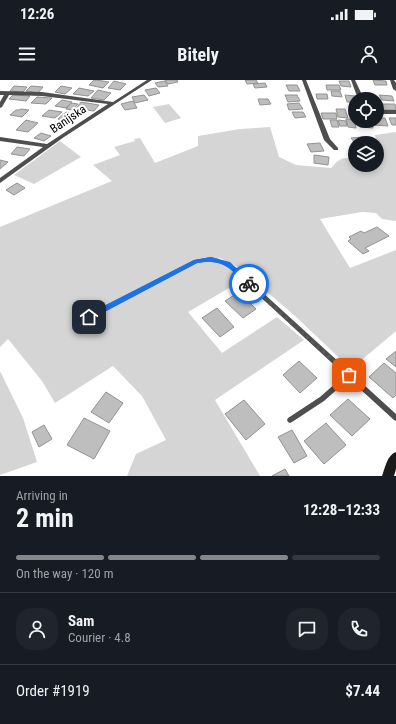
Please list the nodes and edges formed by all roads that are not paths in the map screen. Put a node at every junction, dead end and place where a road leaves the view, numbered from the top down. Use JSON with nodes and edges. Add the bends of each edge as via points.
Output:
{"nodes":[{"id":1,"x":150,"y":80,"type":"edge"},
{"id":2,"x":304,"y":80,"type":"edge"},
{"id":3,"x":352,"y":80,"type":"edge"},
{"id":4,"x":392,"y":80,"type":"edge"},
{"id":5,"x":396,"y":89,"type":"edge"},
{"id":6,"x":358,"y":92,"type":"edge"},
{"id":7,"x":8,"y":93,"type":"junction"},
{"id":8,"x":0,"y":94,"type":"edge"},
{"id":9,"x":112,"y":103,"type":"junction"},
{"id":10,"x":0,"y":106,"type":"edge"},
{"id":11,"x":384,"y":112,"type":"edge"},
{"id":12,"x":396,"y":112,"type":"edge"},
{"id":13,"x":0,"y":139,"type":"edge"},
{"id":14,"x":47,"y":146,"type":"junction"},
{"id":15,"x":336,"y":148,"type":"dead end"},
{"id":16,"x":1,"y":181,"type":"edge"},
{"id":17,"x":89,"y":317,"type":"dead end"},
{"id":18,"x":349,"y":375,"type":"junction"},
{"id":19,"x":396,"y":418,"type":"edge"},
{"id":20,"x":290,"y":420,"type":"dead end"},
{"id":21,"x":396,"y":457,"type":"edge"},
{"id":22,"x":388,"y":476,"type":"edge"}],
"edges":[{"from":1,"to":9,"type":"street","name":"Banijska"},
{"from":2,"to":15,"type":"street","via":[[327,140]]},
{"from":3,"to":6,"type":"street"},
{"from":4,"to":5,"type":"street"},
{"from":7,"to":8,"type":"street"},
{"from":7,"to":9,"type":"street","via":[[42,94]]},
{"from":7,"to":10,"type":"street"},
{"from":9,"to":14,"type":"street","name":"Banijska"},
{"from":11,"to":12,"type":"street"},
{"from":13,"to":14,"type":"street"},
{"from":14,"to":16,"type":"street","name":"Banijska"},
{"from":17,"to":18,"type":"lane","via":[[196,261],[211,259],[228,264]]},
{"from":18,"to":19,"type":"lane"},
{"from":18,"to":20,"type":"lane","via":[[322,399]]},
{"from":21,"to":22,"type":"street"}]}
